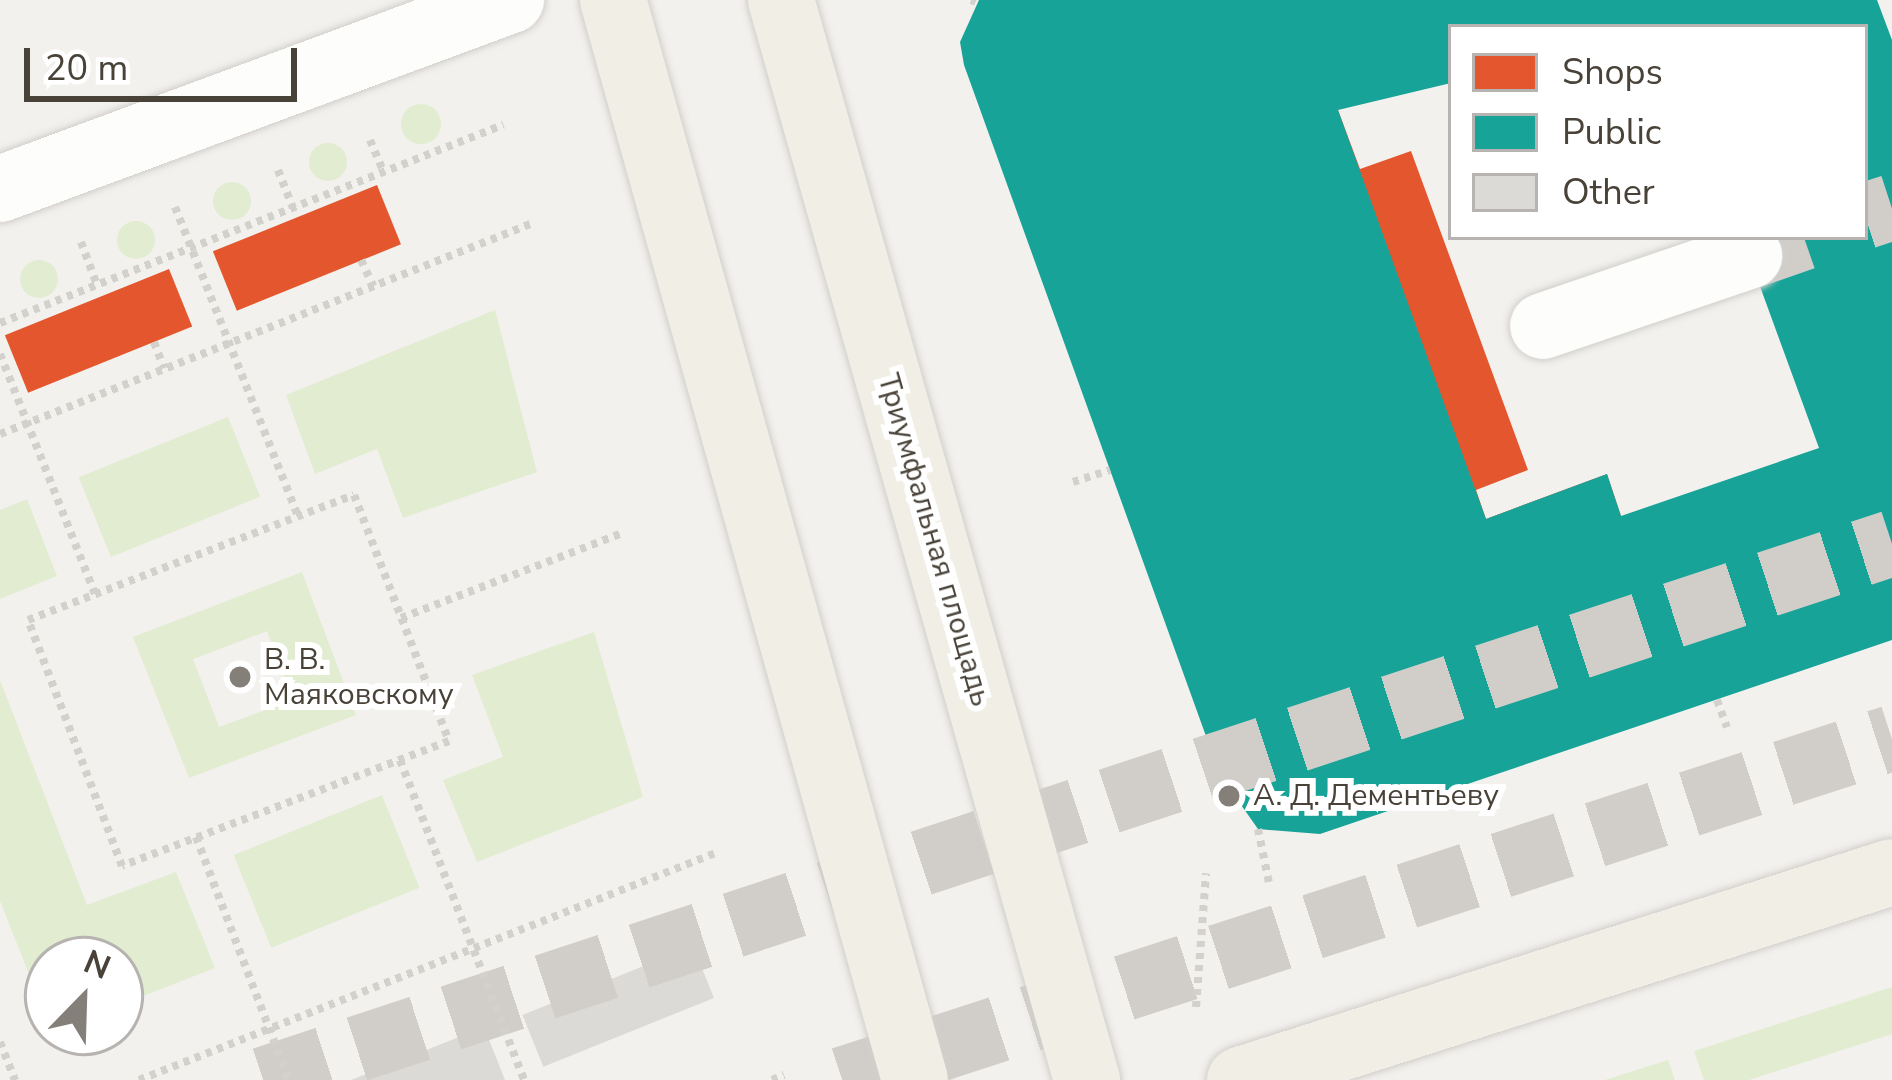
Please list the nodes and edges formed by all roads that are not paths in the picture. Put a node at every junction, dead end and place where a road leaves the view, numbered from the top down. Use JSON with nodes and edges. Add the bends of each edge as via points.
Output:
{"nodes":[{"id":1,"x":511,"y":0,"type":"edge"},
{"id":2,"x":613,"y":0,"type":"edge"},
{"id":3,"x":781,"y":0,"type":"edge"},
{"id":4,"x":0,"y":189,"type":"edge"},
{"id":5,"x":1749,"y":256,"type":"tunnel mouth"},
{"id":6,"x":1544,"y":326,"type":"dead end"},
{"id":7,"x":1892,"y":872,"type":"edge"},
{"id":8,"x":915,"y":1080,"type":"edge"},
{"id":9,"x":1088,"y":1080,"type":"edge"},
{"id":10,"x":1240,"y":1080,"type":"edge"}],
"edges":[{"from":1,"to":4,"type":"lane"},
{"from":2,"to":8,"type":"main road"},
{"from":3,"to":9,"type":"main road","name":"Триумфальная площадь"},
{"from":5,"to":6,"type":"lane"},
{"from":7,"to":10,"type":"main road"}]}
